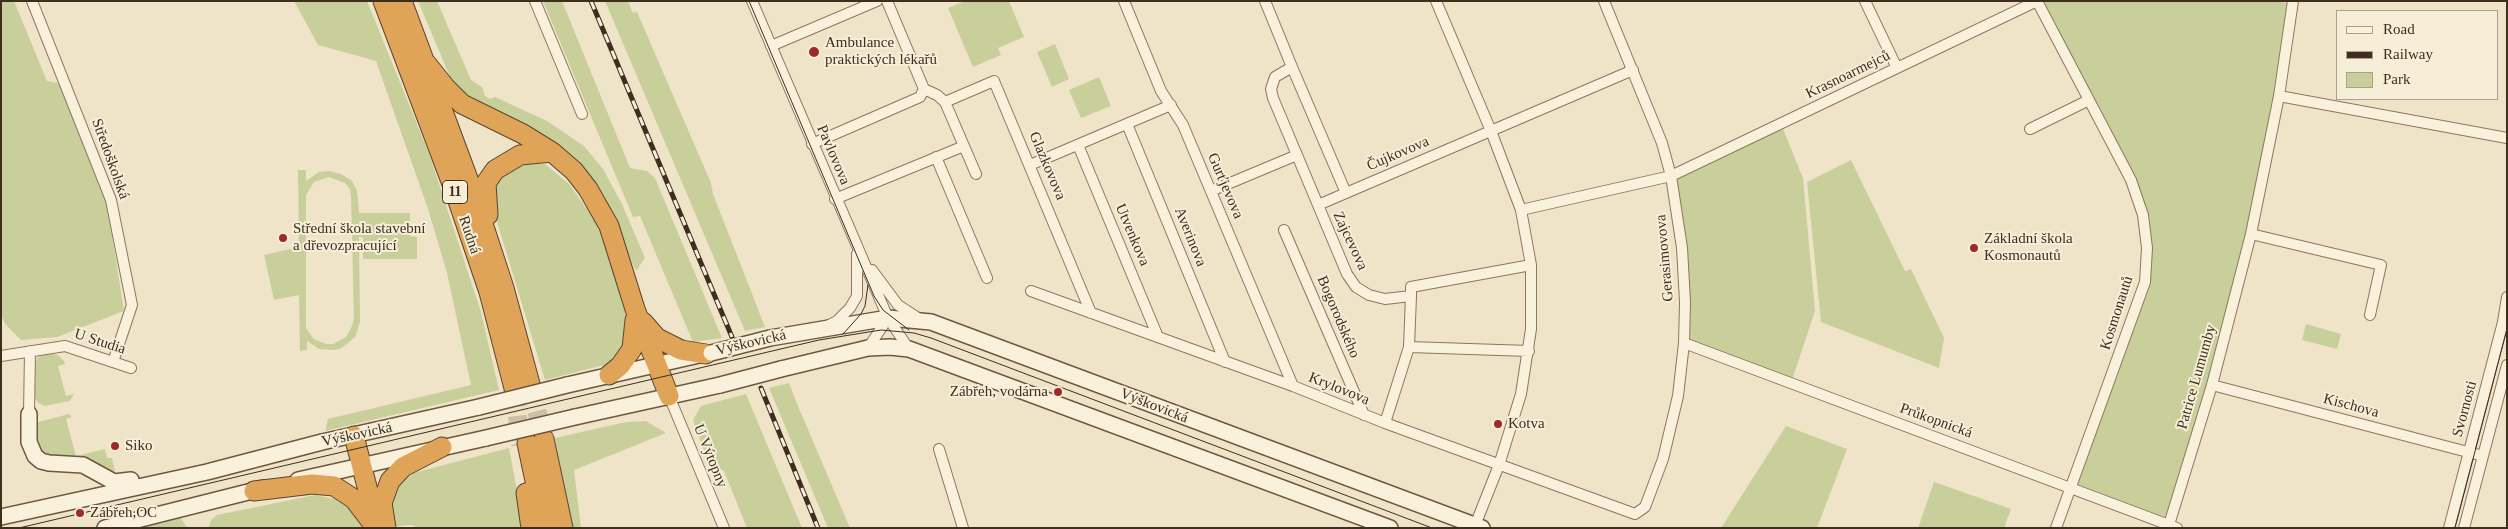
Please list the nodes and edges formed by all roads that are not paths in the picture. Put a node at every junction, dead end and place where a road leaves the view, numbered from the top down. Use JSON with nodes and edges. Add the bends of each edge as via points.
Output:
{"nodes":[{"id":1,"x":32,"y":1,"type":"edge"},
{"id":2,"x":383,"y":1,"type":"edge"},
{"id":3,"x":402,"y":1,"type":"edge"},
{"id":4,"x":535,"y":1,"type":"edge"},
{"id":5,"x":752,"y":1,"type":"edge"},
{"id":6,"x":877,"y":1,"type":"edge"},
{"id":7,"x":887,"y":1,"type":"edge"},
{"id":8,"x":1124,"y":1,"type":"edge"},
{"id":9,"x":1265,"y":1,"type":"edge"},
{"id":10,"x":1436,"y":1,"type":"edge"},
{"id":11,"x":1604,"y":1,"type":"edge"},
{"id":12,"x":1866,"y":1,"type":"edge"},
{"id":13,"x":2037,"y":1,"type":"edge"},
{"id":14,"x":2293,"y":1,"type":"edge"},
{"id":15,"x":771,"y":46,"type":"junction"},
{"id":16,"x":426,"y":62,"type":"junction"},
{"id":17,"x":1292,"y":66,"type":"junction"},
{"id":18,"x":1898,"y":68,"type":"junction"},
{"id":19,"x":1633,"y":70,"type":"junction"},
{"id":20,"x":924,"y":89,"type":"junction"},
{"id":21,"x":2279,"y":96,"type":"junction"},
{"id":22,"x":2089,"y":100,"type":"junction"},
{"id":23,"x":945,"y":102,"type":"junction"},
{"id":24,"x":1171,"y":105,"type":"junction"},
{"id":25,"x":582,"y":114,"type":"dead end"},
{"id":26,"x":1127,"y":124,"type":"junction"},
{"id":27,"x":2030,"y":129,"type":"dead end"},
{"id":28,"x":1491,"y":131,"type":"junction"},
{"id":29,"x":2507,"y":138,"type":"edge"},
{"id":30,"x":812,"y":144,"type":"junction"},
{"id":31,"x":1078,"y":145,"type":"junction"},
{"id":32,"x":964,"y":146,"type":"junction"},
{"id":33,"x":552,"y":152,"type":"junction"},
{"id":34,"x":1297,"y":156,"type":"junction"},
{"id":35,"x":936,"y":157,"type":"junction"},
{"id":36,"x":1030,"y":165,"type":"junction"},
{"id":37,"x":976,"y":174,"type":"dead end"},
{"id":38,"x":1671,"y":176,"type":"junction"},
{"id":39,"x":1211,"y":191,"type":"junction"},
{"id":40,"x":1346,"y":193,"type":"junction"},
{"id":41,"x":835,"y":199,"type":"junction"},
{"id":42,"x":1318,"y":205,"type":"junction"},
{"id":43,"x":1521,"y":210,"type":"junction"},
{"id":44,"x":1284,"y":230,"type":"dead end"},
{"id":45,"x":2251,"y":234,"type":"junction"},
{"id":46,"x":857,"y":248,"type":"junction"},
{"id":47,"x":492,"y":251,"type":"junction"},
{"id":48,"x":1531,"y":265,"type":"junction"},
{"id":49,"x":987,"y":278,"type":"dead end"},
{"id":50,"x":1032,"y":291,"type":"dead end"},
{"id":51,"x":1411,"y":292,"type":"junction"},
{"id":52,"x":2507,"y":297,"type":"edge"},
{"id":53,"x":635,"y":308,"type":"junction"},
{"id":54,"x":1091,"y":313,"type":"junction"},
{"id":55,"x":2370,"y":315,"type":"dead end"},
{"id":56,"x":888,"y":318,"type":"junction"},
{"id":57,"x":931,"y":322,"type":"junction"},
{"id":58,"x":822,"y":328,"type":"junction"},
{"id":59,"x":1158,"y":337,"type":"junction"},
{"id":60,"x":1684,"y":343,"type":"junction"},
{"id":61,"x":1409,"y":347,"type":"junction"},
{"id":62,"x":868,"y":348,"type":"junction"},
{"id":63,"x":909,"y":349,"type":"junction"},
{"id":64,"x":30,"y":350,"type":"junction"},
{"id":65,"x":1529,"y":351,"type":"junction"},
{"id":66,"x":708,"y":353,"type":"junction"},
{"id":67,"x":1,"y":356,"type":"edge"},
{"id":68,"x":113,"y":362,"type":"junction"},
{"id":69,"x":1225,"y":362,"type":"junction"},
{"id":70,"x":656,"y":364,"type":"junction"},
{"id":71,"x":2507,"y":365,"type":"edge"},
{"id":72,"x":130,"y":368,"type":"dead end"},
{"id":73,"x":609,"y":375,"type":"junction"},
{"id":74,"x":2212,"y":385,"type":"junction"},
{"id":75,"x":1293,"y":386,"type":"junction"},
{"id":76,"x":669,"y":396,"type":"junction"},
{"id":77,"x":29,"y":414,"type":"joint"},
{"id":78,"x":1364,"y":415,"type":"junction"},
{"id":79,"x":1385,"y":423,"type":"junction"},
{"id":80,"x":354,"y":436,"type":"junction"},
{"id":81,"x":531,"y":442,"type":"junction"},
{"id":82,"x":442,"y":447,"type":"junction"},
{"id":83,"x":939,"y":449,"type":"dead end"},
{"id":84,"x":2469,"y":452,"type":"junction"},
{"id":85,"x":2483,"y":456,"type":"junction"},
{"id":86,"x":1499,"y":464,"type":"junction"},
{"id":87,"x":362,"y":465,"type":"junction"},
{"id":88,"x":206,"y":472,"type":"junction"},
{"id":89,"x":2071,"y":488,"type":"junction"},
{"id":90,"x":254,"y":491,"type":"junction"},
{"id":91,"x":1635,"y":514,"type":"joint"},
{"id":92,"x":1,"y":517,"type":"edge"},
{"id":93,"x":1477,"y":527,"type":"edge"},
{"id":94,"x":2171,"y":527,"type":"edge"},
{"id":95,"x":105,"y":528,"type":"edge"},
{"id":96,"x":377,"y":528,"type":"edge"},
{"id":97,"x":386,"y":528,"type":"edge"},
{"id":98,"x":531,"y":528,"type":"edge"},
{"id":99,"x":545,"y":528,"type":"edge"},
{"id":100,"x":563,"y":528,"type":"edge"},
{"id":101,"x":724,"y":528,"type":"edge"},
{"id":102,"x":963,"y":528,"type":"edge"},
{"id":103,"x":1390,"y":528,"type":"edge"},
{"id":104,"x":2056,"y":528,"type":"edge"},
{"id":105,"x":2449,"y":528,"type":"edge"},
{"id":106,"x":2464,"y":528,"type":"edge"}],
"edges":[{"from":1,"to":68,"type":"street","name":"Středoškolská","via":[[111,200],[132,305]]},
{"from":2,"to":47,"type":"highway","name":"Rudná","number":"11","via":[[455,192],[522,386]]},
{"from":3,"to":16,"type":"highway","name":"Rudná","number":"11"},
{"from":4,"to":25,"type":"street"},
{"from":5,"to":15,"type":"street","name":"Pavlovova"},
{"from":6,"to":15,"type":"street"},
{"from":7,"to":20,"type":"street"},
{"from":8,"to":24,"type":"street","name":"Gurťjevova"},
{"from":9,"to":17,"type":"street","name":"Zajcevova"},
{"from":10,"to":28,"type":"street"},
{"from":11,"to":19,"type":"street","name":"Gerasimovova"},
{"from":12,"to":18,"type":"street"},
{"from":13,"to":18,"type":"street","name":"Krasnoarmejců"},
{"from":13,"to":22,"type":"street","name":"Kosmonautů"},
{"from":14,"to":21,"type":"street","name":"Patrice Lumumby"},
{"from":15,"to":30,"type":"street","name":"Pavlovova"},
{"from":16,"to":33,"type":"highway","via":[[462,104]]},
{"from":16,"to":47,"type":"highway","name":"Rudná","number":"11"},
{"from":17,"to":34,"type":"street","name":"Zajcevova","via":[[1275,78],[1271,89]]},
{"from":17,"to":40,"type":"street","name":"Zajcevova"},
{"from":18,"to":38,"type":"street","name":"Krasnoarmejců"},
{"from":19,"to":28,"type":"street","name":"Čujkovova"},
{"from":19,"to":38,"type":"street","name":"Gerasimovova","via":[[1662,143]]},
{"from":20,"to":23,"type":"street","via":[[937,94]]},
{"from":20,"to":30,"type":"street","via":[[920,97]]},
{"from":21,"to":29,"type":"street"},
{"from":21,"to":45,"type":"street","name":"Patrice Lumumby"},
{"from":22,"to":27,"type":"street"},
{"from":22,"to":89,"type":"street","name":"Kosmonautů","via":[[2131,180],[2143,216],[2147,248],[2145,282]]},
{"from":23,"to":32,"type":"street"},
{"from":23,"to":36,"type":"street","name":"Glazkovova","via":[[994,81]]},
{"from":24,"to":26,"type":"street"},
{"from":24,"to":39,"type":"street","name":"Gurťjevova"},
{"from":26,"to":31,"type":"street"},
{"from":26,"to":69,"type":"street","name":"Averinova"},
{"from":28,"to":40,"type":"street","name":"Čujkovova"},
{"from":28,"to":43,"type":"street"},
{"from":30,"to":41,"type":"street","name":"Pavlovova"},
{"from":31,"to":36,"type":"street"},
{"from":31,"to":59,"type":"street","name":"Utvenkova"},
{"from":32,"to":35,"type":"street"},
{"from":32,"to":37,"type":"street"},
{"from":33,"to":47,"type":"highway","via":[[520,155],[500,164],[490,175],[485,196]]},
{"from":33,"to":53,"type":"highway","via":[[574,171],[602,212],[616,244]]},
{"from":34,"to":39,"type":"street"},
{"from":34,"to":42,"type":"street","name":"Zajcevova"},
{"from":35,"to":41,"type":"street"},
{"from":35,"to":49,"type":"street"},
{"from":36,"to":54,"type":"street","name":"Glazkovova"},
{"from":38,"to":43,"type":"street","name":"Krasnoarmejců"},
{"from":38,"to":60,"type":"street","name":"Gerasimovova","via":[[1682,248]]},
{"from":39,"to":75,"type":"street","name":"Gurťjevova"},
{"from":40,"to":42,"type":"street","name":"Čujkovova"},
{"from":41,"to":46,"type":"street","name":"Pavlovova"},
{"from":42,"to":51,"type":"street","name":"Zajcevova","via":[[1347,274],[1356,287],[1369,295],[1385,298]]},
{"from":43,"to":48,"type":"street"},
{"from":44,"to":78,"type":"street","name":"Bogorodského"},
{"from":45,"to":55,"type":"street","via":[[2381,265]]},
{"from":45,"to":74,"type":"street","name":"Patrice Lumumby"},
{"from":46,"to":56,"type":"street","name":"Pavlovova"},
{"from":46,"to":57,"type":"street","via":[[898,305],[911,315]]},
{"from":46,"to":58,"type":"street","via":[[857,296],[837,321]]},
{"from":48,"to":51,"type":"street"},
{"from":48,"to":65,"type":"street"},
{"from":50,"to":54,"type":"street","name":"Krylovova"},
{"from":51,"to":61,"type":"street"},
{"from":52,"to":84,"type":"street","name":"Svornosti"},
{"from":53,"to":66,"type":"highway","via":[[657,338],[681,350]]},
{"from":53,"to":70,"type":"highway"},
{"from":53,"to":73,"type":"highway","via":[[632,349]]},
{"from":54,"to":59,"type":"street","name":"Krylovova"},
{"from":56,"to":57,"type":"street","name":"Výškovická"},
{"from":56,"to":58,"type":"street","name":"Výškovická"},
{"from":56,"to":62,"type":"street"},
{"from":56,"to":63,"type":"street","name":"Pavlovova"},
{"from":57,"to":93,"type":"street","name":"Výškovická"},
{"from":58,"to":66,"type":"street","name":"Výškovická","bridge":true},
{"from":59,"to":69,"type":"street","name":"Krylovova"},
{"from":60,"to":89,"type":"street","name":"Průkopnická"},
{"from":60,"to":91,"type":"street","name":"Gerasimovova","via":[[1678,396],[1662,459],[1645,507]]},
{"from":61,"to":65,"type":"street"},
{"from":61,"to":79,"type":"street"},
{"from":62,"to":63,"type":"street","name":"Výškovická"},
{"from":62,"to":76,"type":"street","name":"Výškovická","bridge":true},
{"from":63,"to":103,"type":"street","name":"Výškovická"},
{"from":64,"to":67,"type":"street","name":"U Studia"},
{"from":64,"to":68,"type":"street","name":"U Studia","via":[[65,346]]},
{"from":64,"to":77,"type":"street"},
{"from":65,"to":86,"type":"street","via":[[1521,394]]},
{"from":66,"to":70,"type":"street","name":"Výškovická"},
{"from":68,"to":72,"type":"street","name":"U Studia"},
{"from":69,"to":75,"type":"street","name":"Krylovova"},
{"from":70,"to":73,"type":"street","name":"Výškovická"},
{"from":70,"to":76,"type":"highway"},
{"from":71,"to":85,"type":"street","name":"Svornosti"},
{"from":73,"to":80,"type":"street","name":"Výškovická","bridge":true},
{"from":74,"to":84,"type":"street","name":"Kischova"},
{"from":74,"to":94,"type":"street","name":"Patrice Lumumby"},
{"from":75,"to":78,"type":"street","name":"Krylovova"},
{"from":76,"to":82,"type":"street","name":"Výškovická","bridge":true},
{"from":76,"to":101,"type":"street","name":"U Výtopny"},
{"from":77,"to":88,"type":"street","via":[[31,449],[35,456],[49,463],[83,465],[111,481],[119,482],[166,473]]},
{"from":78,"to":79,"type":"street","name":"Krylovova"},
{"from":79,"to":86,"type":"street","name":"Krylovova"},
{"from":80,"to":87,"type":"highway"},
{"from":80,"to":88,"type":"street","name":"Výškovická"},
{"from":81,"to":98,"type":"highway"},
{"from":81,"to":99,"type":"highway"},
{"from":81,"to":100,"type":"highway"},
{"from":82,"to":87,"type":"street","name":"Výškovická"},
{"from":82,"to":97,"type":"highway","via":[[403,466],[390,481],[382,503]]},
{"from":83,"to":102,"type":"street"},
{"from":84,"to":85,"type":"street","name":"Kischova"},
{"from":84,"to":105,"type":"street","name":"Svornosti"},
{"from":85,"to":106,"type":"street","name":"Svornosti"},
{"from":86,"to":91,"type":"street","name":"Krylovova"},
{"from":86,"to":93,"type":"street"},
{"from":87,"to":90,"type":"street","name":"Výškovická"},
{"from":87,"to":96,"type":"highway"},
{"from":88,"to":92,"type":"street","name":"Výškovická"},
{"from":89,"to":94,"type":"street","name":"Průkopnická"},
{"from":89,"to":104,"type":"street","name":"Kosmonautů"},
{"from":90,"to":95,"type":"street","name":"Výškovická"},
{"from":90,"to":96,"type":"highway","via":[[312,484],[334,486],[354,499]]}]}
